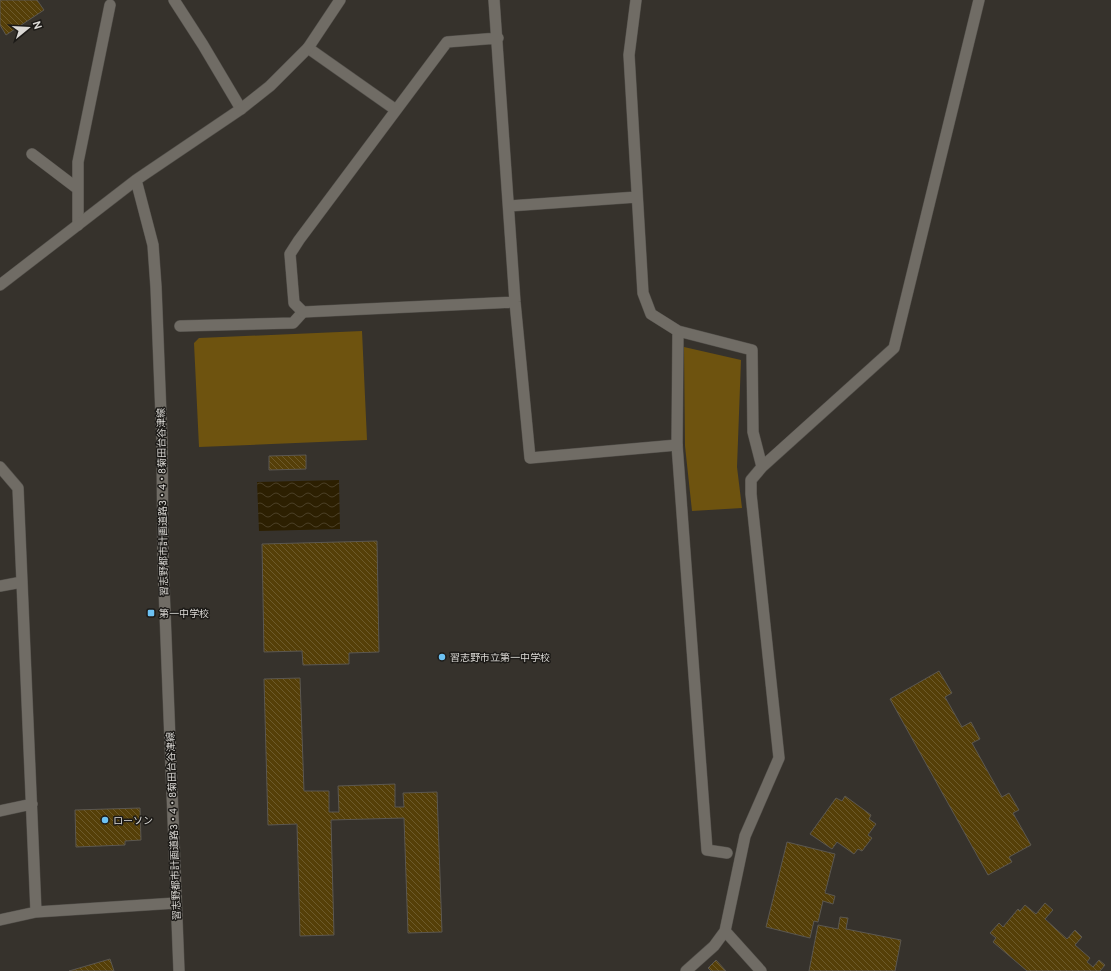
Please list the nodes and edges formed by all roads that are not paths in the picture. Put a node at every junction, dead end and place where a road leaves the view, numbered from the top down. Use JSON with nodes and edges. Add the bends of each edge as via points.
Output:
{"nodes":[{"id":1,"x":174,"y":0,"type":"edge"},
{"id":2,"x":340,"y":0,"type":"edge"},
{"id":3,"x":494,"y":0,"type":"edge"},
{"id":4,"x":636,"y":0,"type":"edge"},
{"id":5,"x":979,"y":0,"type":"edge"},
{"id":6,"x":110,"y":5,"type":"dead end"},
{"id":7,"x":498,"y":38,"type":"junction"},
{"id":8,"x":308,"y":48,"type":"junction"},
{"id":9,"x":242,"y":109,"type":"junction"},
{"id":10,"x":396,"y":110,"type":"junction"},
{"id":11,"x":32,"y":154,"type":"dead end"},
{"id":12,"x":136,"y":180,"type":"junction"},
{"id":13,"x":78,"y":189,"type":"junction"},
{"id":14,"x":637,"y":197,"type":"junction"},
{"id":15,"x":509,"y":206,"type":"junction"},
{"id":16,"x":78,"y":225,"type":"junction"},
{"id":17,"x":0,"y":285,"type":"edge"},
{"id":18,"x":515,"y":302,"type":"junction"},
{"id":19,"x":303,"y":312,"type":"junction"},
{"id":20,"x":180,"y":326,"type":"dead end"},
{"id":21,"x":678,"y":331,"type":"junction"},
{"id":22,"x":677,"y":445,"type":"junction"},
{"id":23,"x":0,"y":467,"type":"edge"},
{"id":24,"x":762,"y":467,"type":"junction"},
{"id":25,"x":22,"y":582,"type":"junction"},
{"id":26,"x":0,"y":586,"type":"edge"},
{"id":27,"x":32,"y":804,"type":"junction"},
{"id":28,"x":0,"y":812,"type":"edge"},
{"id":29,"x":727,"y":853,"type":"dead end"},
{"id":30,"x":176,"y":903,"type":"junction"},
{"id":31,"x":36,"y":912,"type":"junction"},
{"id":32,"x":0,"y":920,"type":"edge"},
{"id":33,"x":726,"y":931,"type":"junction"},
{"id":34,"x":179,"y":971,"type":"edge"},
{"id":35,"x":686,"y":971,"type":"edge"},
{"id":36,"x":761,"y":971,"type":"edge"}],
"edges":[{"from":1,"to":9,"type":"street"},
{"from":2,"to":8,"type":"street"},
{"from":3,"to":7,"type":"street"},
{"from":4,"to":14,"type":"street","via":[[629,55]]},
{"from":5,"to":24,"type":"street","via":[[894,348]]},
{"from":6,"to":13,"type":"street","via":[[78,162]]},
{"from":7,"to":10,"type":"street","via":[[447,42]]},
{"from":7,"to":15,"type":"street"},
{"from":8,"to":9,"type":"street","via":[[270,86]]},
{"from":8,"to":10,"type":"street"},
{"from":9,"to":12,"type":"street"},
{"from":10,"to":19,"type":"street","via":[[290,254],[294,303]]},
{"from":11,"to":13,"type":"street"},
{"from":12,"to":16,"type":"street"},
{"from":12,"to":30,"type":"street","name":"習志野都市計画道路3・4・8菊田台谷津線","via":[[152,245],[156,287],[162,441],[162,561]]},
{"from":13,"to":16,"type":"street"},
{"from":14,"to":15,"type":"street"},
{"from":14,"to":21,"type":"street","via":[[643,293],[651,314]]},
{"from":15,"to":18,"type":"street"},
{"from":16,"to":17,"type":"street"},
{"from":18,"to":19,"type":"street"},
{"from":18,"to":22,"type":"street","via":[[530,458]]},
{"from":19,"to":20,"type":"street","via":[[293,323]]},
{"from":21,"to":22,"type":"street"},
{"from":21,"to":24,"type":"street","via":[[752,350],[753,432]]},
{"from":22,"to":29,"type":"street","via":[[707,850]]},
{"from":23,"to":25,"type":"street","via":[[18,488]]},
{"from":24,"to":33,"type":"street","via":[[751,480],[750,494],[779,758],[745,836]]},
{"from":25,"to":26,"type":"street"},
{"from":25,"to":27,"type":"street"},
{"from":27,"to":28,"type":"street"},
{"from":27,"to":31,"type":"street"},
{"from":30,"to":31,"type":"street"},
{"from":30,"to":34,"type":"street","name":"習志野都市計画道路3・4・8菊田台谷津線"},
{"from":31,"to":32,"type":"street"},
{"from":33,"to":35,"type":"street","via":[[714,946]]},
{"from":33,"to":36,"type":"street"}]}
